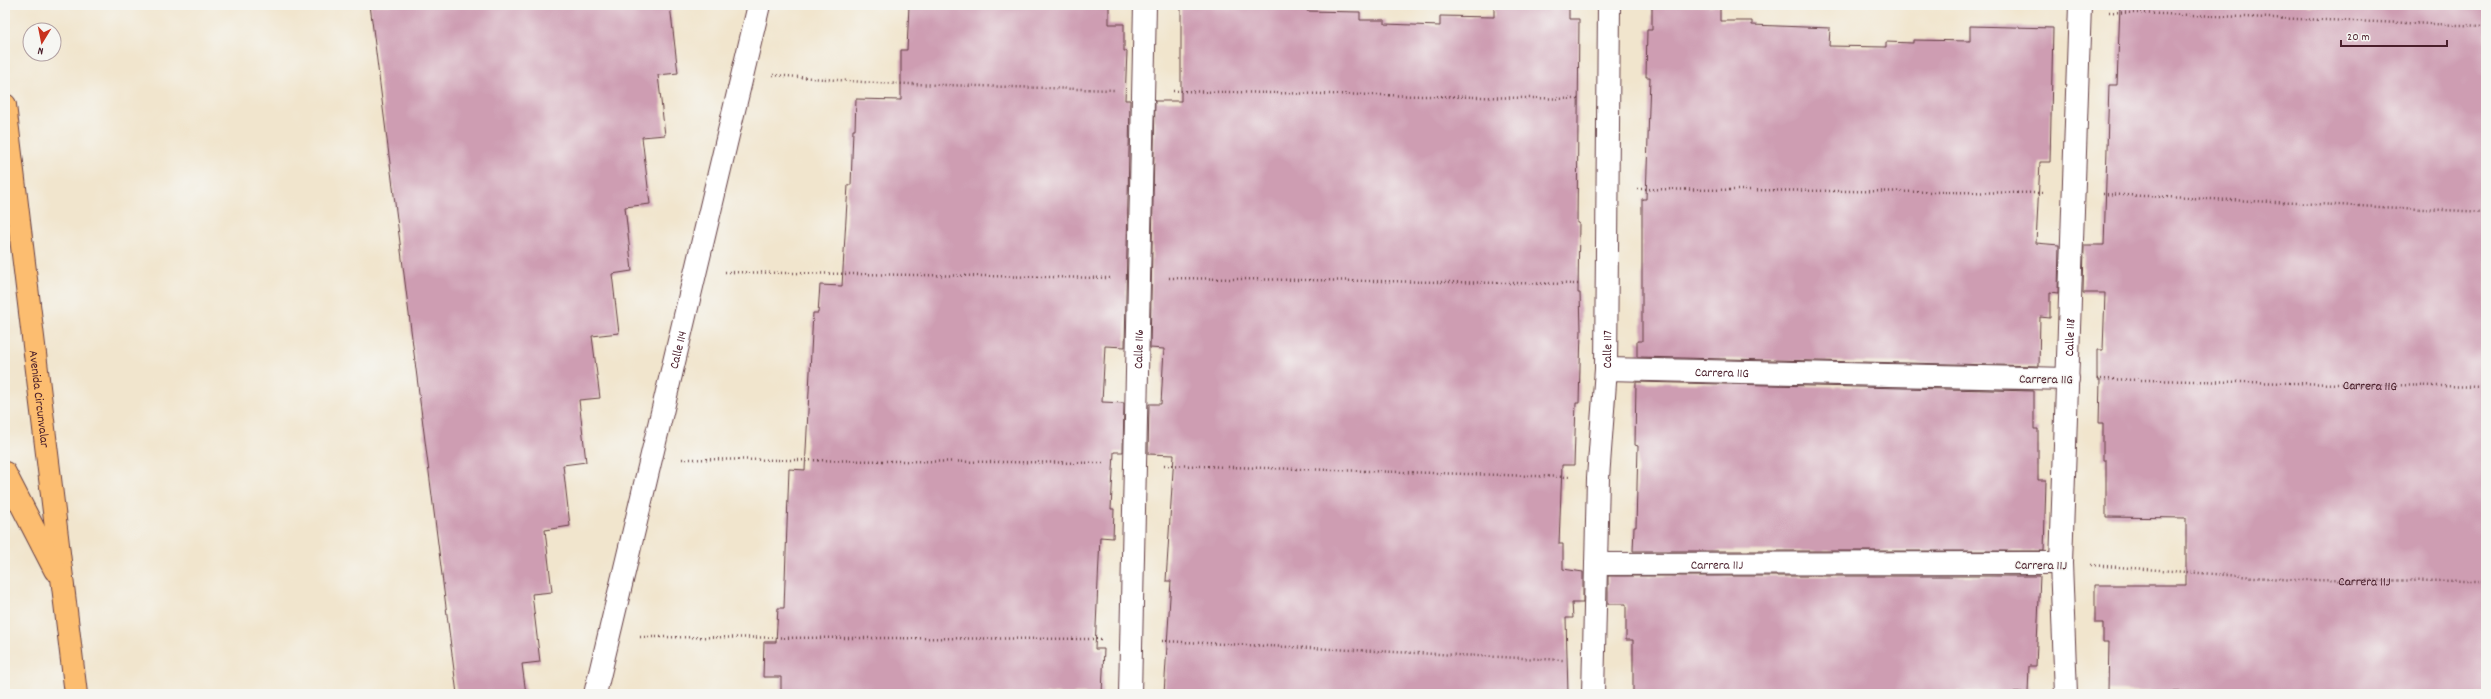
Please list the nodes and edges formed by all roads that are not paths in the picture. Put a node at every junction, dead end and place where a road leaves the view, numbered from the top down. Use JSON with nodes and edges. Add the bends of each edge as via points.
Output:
{"nodes":[{"id":1,"x":759,"y":5,"type":"edge"},
{"id":2,"x":1145,"y":5,"type":"edge"},
{"id":3,"x":1609,"y":5,"type":"edge"},
{"id":4,"x":2080,"y":8,"type":"edge"},
{"id":5,"x":5,"y":105,"type":"edge"},
{"id":6,"x":1606,"y":369,"type":"junction"},
{"id":7,"x":2068,"y":379,"type":"junction"},
{"id":8,"x":5,"y":473,"type":"edge"},
{"id":9,"x":2061,"y":563,"type":"junction"},
{"id":10,"x":1596,"y":564,"type":"junction"},
{"id":11,"x":62,"y":581,"type":"junction"},
{"id":12,"x":76,"y":694,"type":"edge"},
{"id":13,"x":596,"y":694,"type":"edge"},
{"id":14,"x":1130,"y":694,"type":"edge"},
{"id":15,"x":1593,"y":694,"type":"edge"},
{"id":16,"x":2066,"y":694,"type":"edge"}],
"edges":[{"from":1,"to":13,"type":"street","name":"Calle 114"},
{"from":2,"to":14,"type":"street","name":"Calle 116"},
{"from":3,"to":6,"type":"street","name":"Calle 117"},
{"from":4,"to":7,"type":"street","name":"Calle 118"},
{"from":5,"to":11,"type":"highway","name":"Avenida Circunvalar"},
{"from":6,"to":7,"type":"street","name":"Carrera 11G"},
{"from":6,"to":10,"type":"street","name":"Calle 117","via":[[1598,478]]},
{"from":7,"to":9,"type":"street","name":"Calle 118"},
{"from":8,"to":11,"type":"highway"},
{"from":9,"to":10,"type":"street","name":"Carrera 11J"},
{"from":9,"to":16,"type":"street","name":"Calle 118"},
{"from":10,"to":15,"type":"street","name":"Calle 117"},
{"from":11,"to":12,"type":"highway","name":"Avenida Circunvalar"}]}
